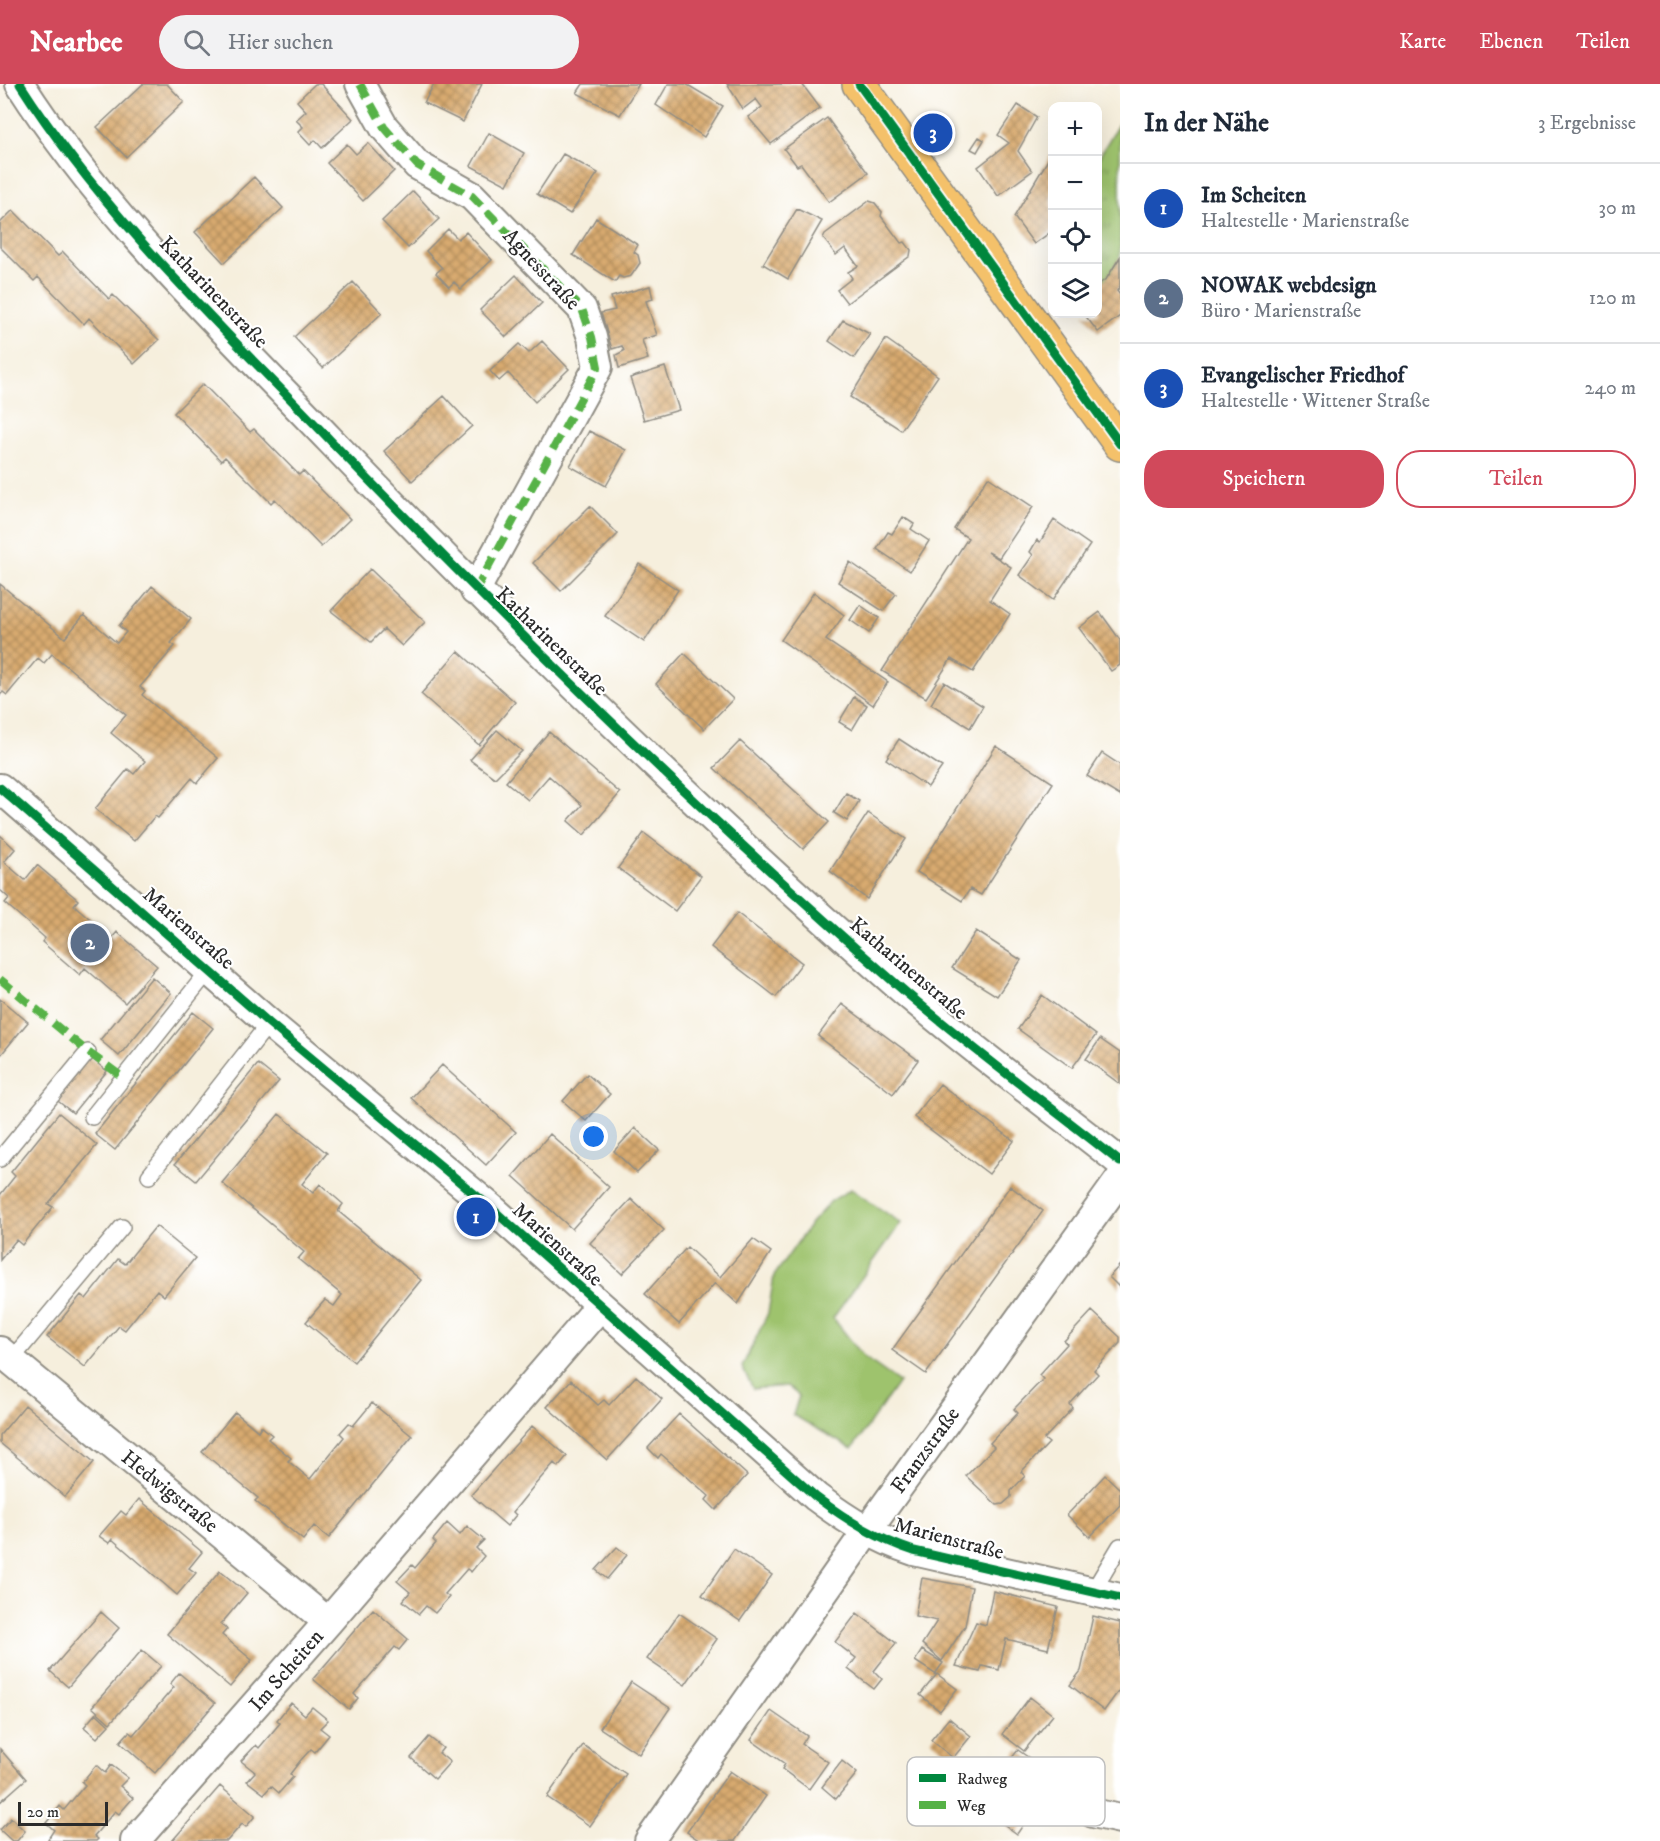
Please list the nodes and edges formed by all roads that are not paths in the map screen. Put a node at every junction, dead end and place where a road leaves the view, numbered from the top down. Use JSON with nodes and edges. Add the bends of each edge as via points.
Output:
{"nodes":[{"id":1,"x":20,"y":84,"type":"edge"},
{"id":2,"x":360,"y":84,"type":"edge"},
{"id":3,"x":859,"y":84,"type":"edge"},
{"id":4,"x":1120,"y":444,"type":"edge"},
{"id":5,"x":475,"y":591,"type":"junction"},
{"id":6,"x":0,"y":788,"type":"edge"},
{"id":7,"x":210,"y":969,"type":"junction"},
{"id":8,"x":269,"y":1023,"type":"junction"},
{"id":9,"x":88,"y":1052,"type":"dead end"},
{"id":10,"x":92,"y":1118,"type":"dead end"},
{"id":11,"x":0,"y":1159,"type":"edge"},
{"id":12,"x":1120,"y":1162,"type":"edge"},
{"id":13,"x":149,"y":1176,"type":"dead end"},
{"id":14,"x":1120,"y":1179,"type":"edge"},
{"id":15,"x":122,"y":1227,"type":"dead end"},
{"id":16,"x":600,"y":1306,"type":"junction"},
{"id":17,"x":5,"y":1355,"type":"edge"},
{"id":18,"x":867,"y":1531,"type":"junction"},
{"id":19,"x":1120,"y":1546,"type":"edge"},
{"id":20,"x":1092,"y":1591,"type":"junction"},
{"id":21,"x":1120,"y":1598,"type":"edge"},
{"id":22,"x":328,"y":1622,"type":"junction"},
{"id":23,"x":1105,"y":1816,"type":"edge"},
{"id":24,"x":1120,"y":1819,"type":"edge"},
{"id":25,"x":135,"y":1841,"type":"edge"},
{"id":26,"x":649,"y":1841,"type":"edge"}],
"edges":[{"from":1,"to":5,"type":"street","name":"Katharinenstraße","via":[[41,118],[134,235]]},
{"from":2,"to":5,"type":"street","name":"Agnesstraße","via":[[384,127],[417,165],[472,196],[582,309],[592,337],[598,367]]},
{"from":3,"to":4,"type":"main road"},
{"from":5,"to":12,"type":"street","name":"Katharinenstraße","via":[[647,759],[898,986]]},
{"from":6,"to":7,"type":"street","name":"Marienstraße"},
{"from":7,"to":8,"type":"street","name":"Marienstraße"},
{"from":7,"to":10,"type":"lane"},
{"from":8,"to":13,"type":"lane"},
{"from":8,"to":16,"type":"street","name":"Marienstraße","via":[[489,1207]]},
{"from":9,"to":11,"type":"lane"},
{"from":14,"to":18,"type":"street","name":"Franzstraße"},
{"from":15,"to":17,"type":"lane","name":"Hedwigstraße"},
{"from":16,"to":18,"type":"street","name":"Marienstraße","via":[[816,1497]]},
{"from":16,"to":22,"type":"street","name":"Im Scheiten"},
{"from":17,"to":22,"type":"street","name":"Hedwigstraße"},
{"from":18,"to":20,"type":"street","name":"Marienstraße","via":[[914,1551]]},
{"from":18,"to":26,"type":"street","name":"Franzstraße"},
{"from":19,"to":20,"type":"lane"},
{"from":20,"to":21,"type":"street","name":"Marienstraße"},
{"from":22,"to":25,"type":"street","name":"Im Scheiten"},
{"from":23,"to":24,"type":"street"}]}
